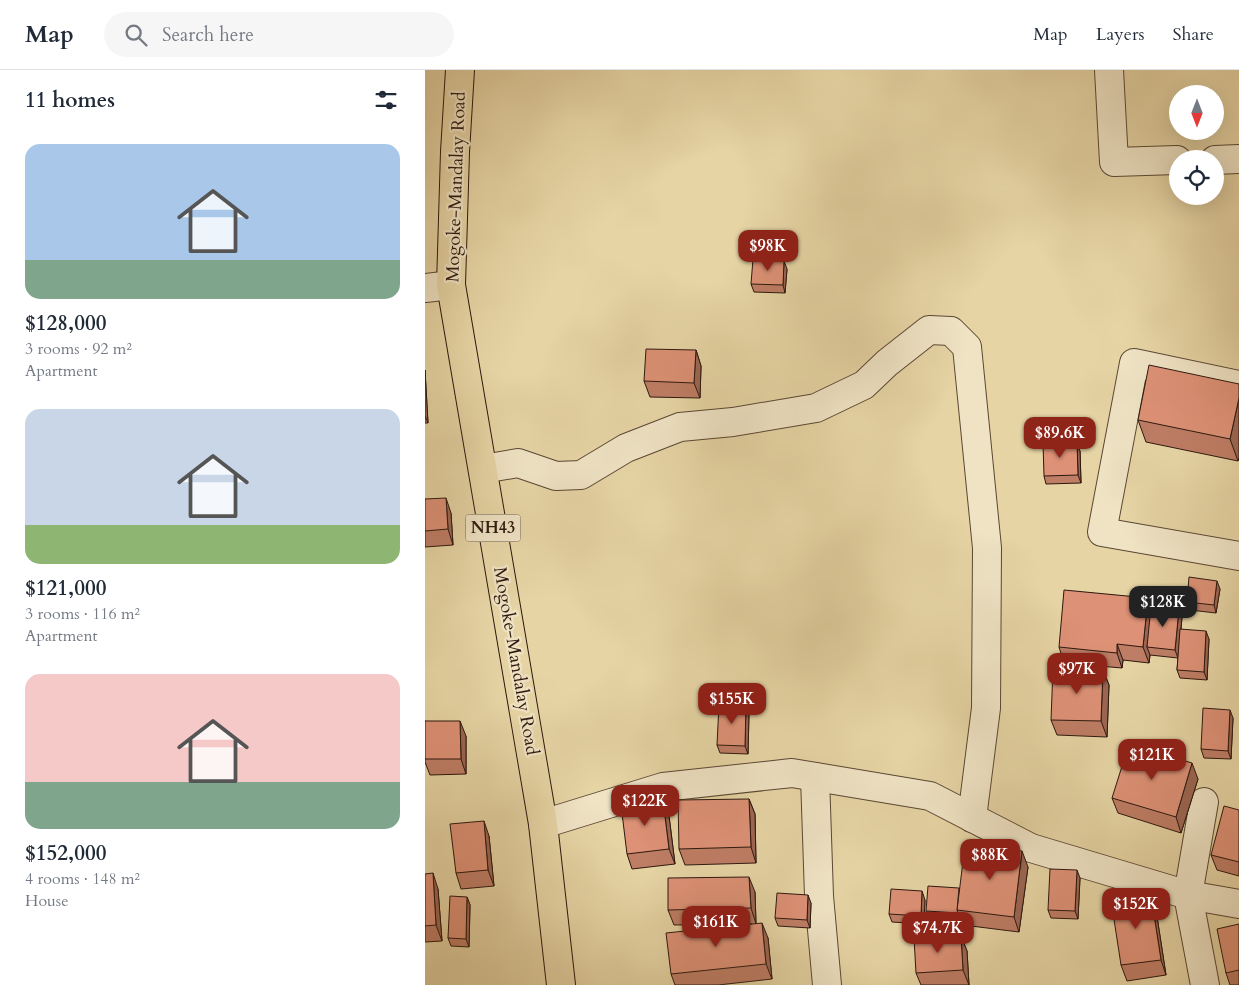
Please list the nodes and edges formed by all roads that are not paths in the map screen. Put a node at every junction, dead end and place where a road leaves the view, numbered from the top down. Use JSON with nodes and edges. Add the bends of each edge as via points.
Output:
{"nodes":[{"id":1,"x":460,"y":70,"type":"edge"},
{"id":2,"x":1109,"y":70,"type":"edge"},
{"id":3,"x":1239,"y":159,"type":"edge"},
{"id":4,"x":1169,"y":160,"type":"edge"},
{"id":5,"x":1224,"y":160,"type":"edge"},
{"id":6,"x":438,"y":287,"type":"edge"},
{"id":7,"x":1239,"y":385,"type":"edge"},
{"id":8,"x":483,"y":469,"type":"junction"},
{"id":9,"x":1239,"y":556,"type":"edge"},
{"id":10,"x":815,"y":777,"type":"junction"},
{"id":11,"x":1204,"y":802,"type":"dead end"},
{"id":12,"x":972,"y":818,"type":"junction"},
{"id":13,"x":543,"y":824,"type":"junction"},
{"id":14,"x":1188,"y":894,"type":"junction"},
{"id":15,"x":1239,"y":904,"type":"edge"},
{"id":16,"x":561,"y":985,"type":"edge"},
{"id":17,"x":827,"y":985,"type":"edge"},
{"id":18,"x":1205,"y":985,"type":"edge"}],
"edges":[{"from":1,"to":6,"type":"highway","name":"Mogoke-Mandalay Road","number":"NH43","via":[[455,152]]},
{"from":2,"to":4,"type":"street","via":[[1114,162]]},
{"from":3,"to":5,"type":"street"},
{"from":6,"to":8,"type":"highway","name":"Mogoke-Mandalay Road","number":"NH43"},
{"from":7,"to":9,"type":"street","via":[[1134,363],[1102,532]]},
{"from":8,"to":12,"type":"street","via":[[518,464],[556,476],[581,475],[627,448],[680,427],[816,408],[864,386],[929,330],[951,331],[967,347],[987,548],[986,708]]},
{"from":8,"to":13,"type":"highway","name":"Mogoke-Mandalay Road","number":"NH43"},
{"from":10,"to":12,"type":"street","via":[[930,796]]},
{"from":10,"to":13,"type":"street","via":[[792,773],[663,787]]},
{"from":10,"to":17,"type":"street","via":[[819,896]]},
{"from":11,"to":14,"type":"street"},
{"from":12,"to":14,"type":"street","via":[[1031,848]]},
{"from":13,"to":16,"type":"highway","name":"Mogoke-Mandalay Road","number":"NH43"},
{"from":14,"to":15,"type":"street"},
{"from":14,"to":18,"type":"street"}]}
